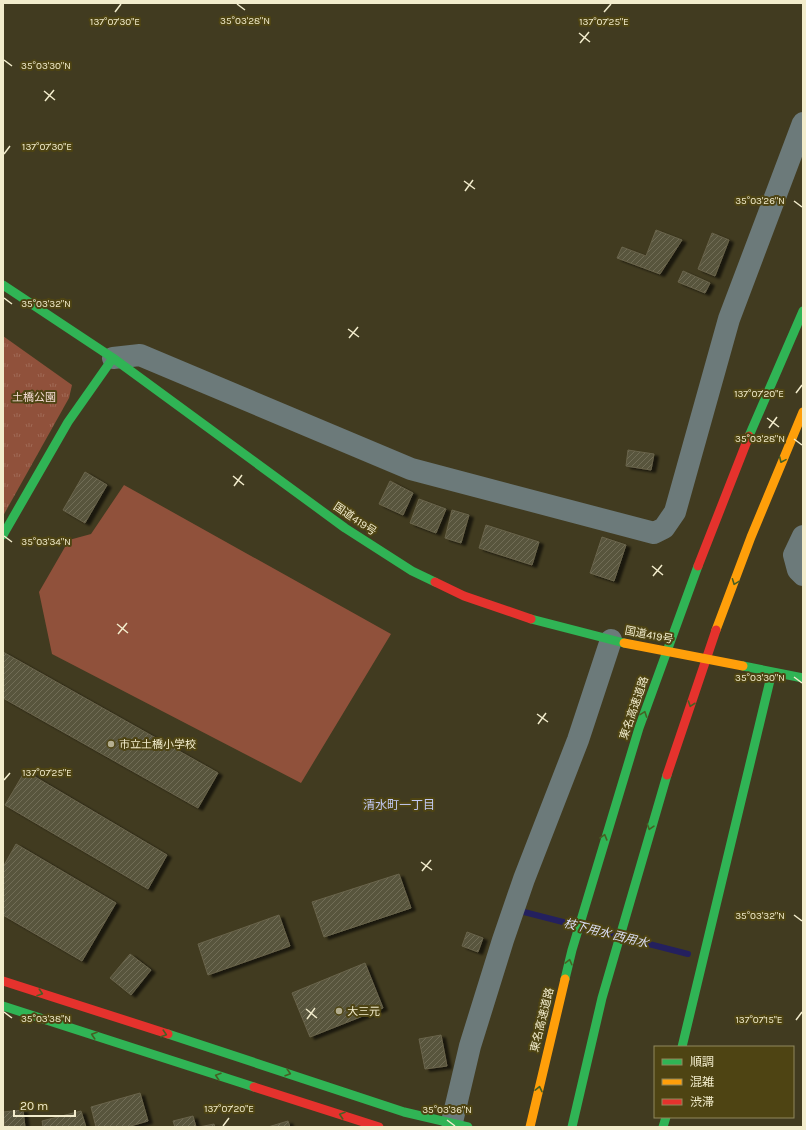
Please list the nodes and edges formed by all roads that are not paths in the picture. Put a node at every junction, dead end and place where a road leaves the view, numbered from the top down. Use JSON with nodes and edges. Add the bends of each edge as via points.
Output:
{"nodes":[{"id":1,"x":801,"y":134,"type":"edge"},
{"id":2,"x":3,"y":285,"type":"edge"},
{"id":3,"x":803,"y":311,"type":"edge"},
{"id":4,"x":113,"y":358,"type":"junction"},
{"id":5,"x":803,"y":412,"type":"edge"},
{"id":6,"x":3,"y":535,"type":"edge"},
{"id":7,"x":803,"y":536,"type":"edge"},
{"id":8,"x":803,"y":575,"type":"edge"},
{"id":9,"x":618,"y":641,"type":"junction"},
{"id":10,"x":772,"y":672,"type":"junction"},
{"id":11,"x":803,"y":678,"type":"edge"},
{"id":12,"x":3,"y":981,"type":"edge"},
{"id":13,"x":3,"y":1006,"type":"edge"},
{"id":14,"x":682,"y":1046,"type":"edge"},
{"id":15,"x":460,"y":1125,"type":"edge"},
{"id":16,"x":379,"y":1127,"type":"edge"},
{"id":17,"x":530,"y":1127,"type":"edge"},
{"id":18,"x":572,"y":1127,"type":"edge"}],
"edges":[{"from":1,"to":4,"type":"street","via":[[729,319],[675,512],[664,528],[654,533],[411,469],[140,355]]},
{"from":2,"to":4,"type":"main road","name":"国道419号"},
{"from":17,"to":3,"type":"main road","name":"東名高速道路","one_way":true,"via":[[572,950],[639,728],[742,453]]},
{"from":4,"to":6,"type":"main road","via":[[83,397]]},
{"from":4,"to":9,"type":"main road","name":"国道419号","via":[[345,528],[412,571],[464,596],[519,616]]},
{"from":5,"to":18,"type":"main road","one_way":true,"via":[[778,468],[720,621],[651,822],[582,1073]]},
{"from":7,"to":8,"type":"street","via":[[794,555],[798,570]]},
{"from":9,"to":10,"type":"main road","name":"国道419号","bridge":true},
{"from":9,"to":15,"type":"street","via":[[524,879],[503,940],[470,1046]]},
{"from":10,"to":11,"type":"main road"},
{"from":10,"to":14,"type":"main road"},
{"from":12,"to":15,"type":"main road","one_way":true,"via":[[404,1112]]},
{"from":16,"to":13,"type":"main road","one_way":true}]}
